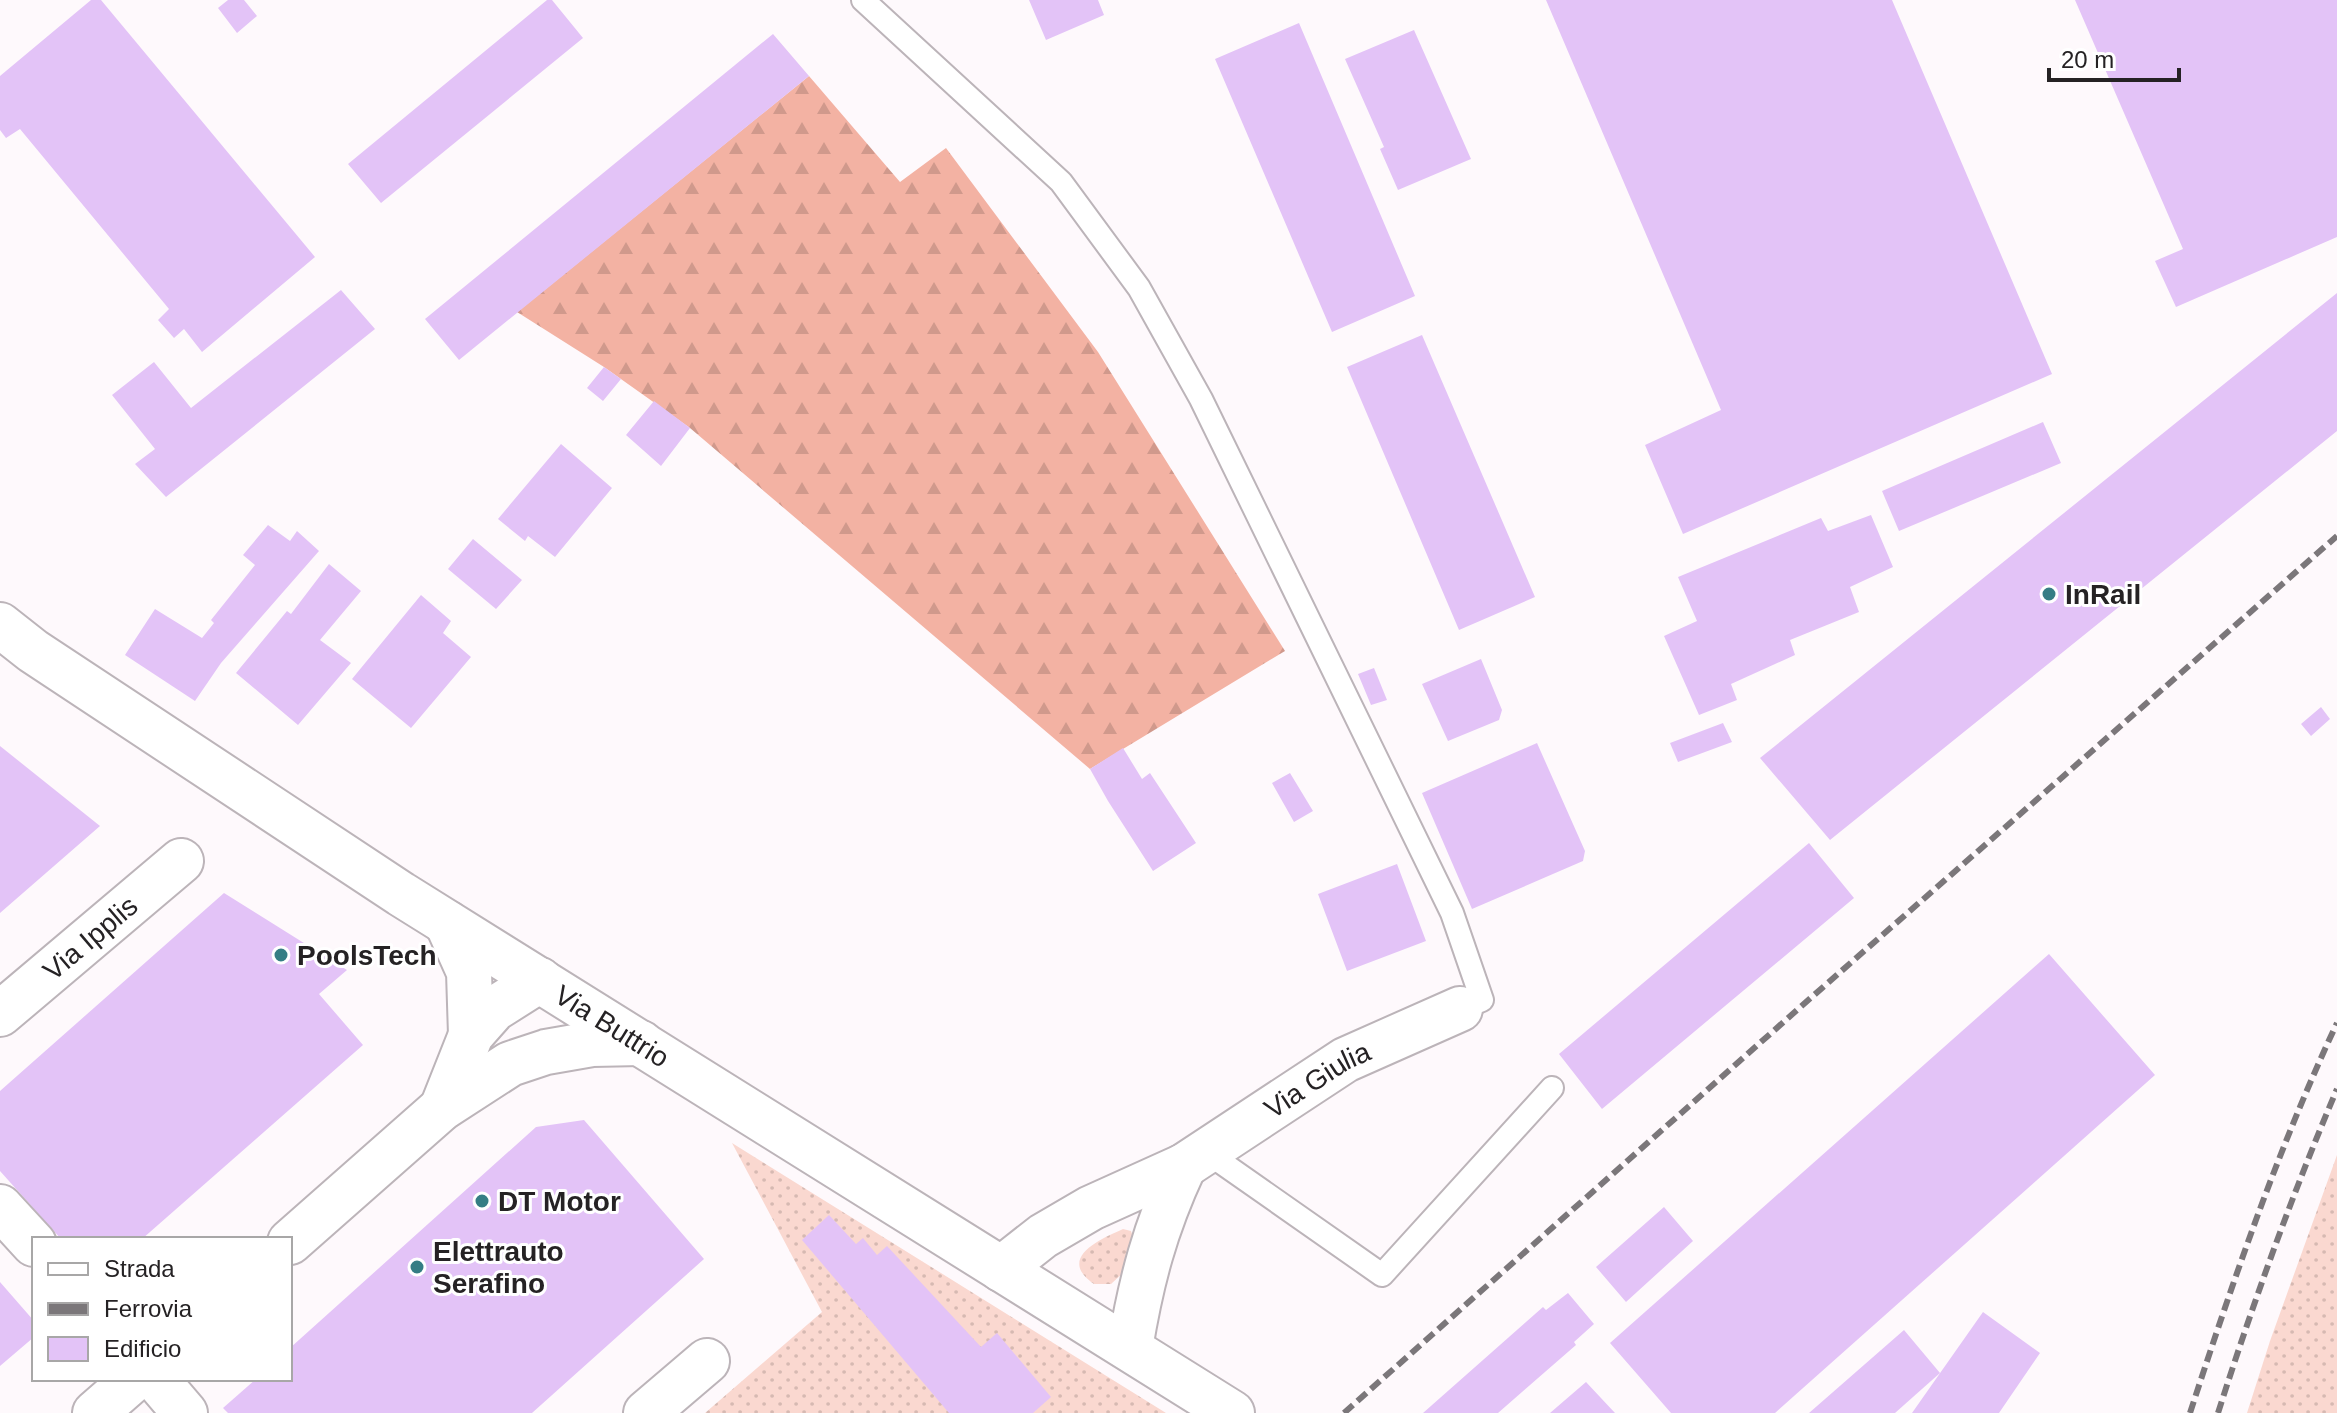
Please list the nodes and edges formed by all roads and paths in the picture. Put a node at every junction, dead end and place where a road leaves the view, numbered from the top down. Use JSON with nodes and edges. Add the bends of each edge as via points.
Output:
{"nodes":[{"id":1,"x":863,"y":0,"type":"edge"},
{"id":2,"x":0,"y":625,"type":"edge"},
{"id":3,"x":181,"y":861,"type":"dead end"},
{"id":4,"x":447,"y":923,"type":"junction"},
{"id":5,"x":540,"y":980,"type":"junction"},
{"id":6,"x":1460,"y":1009,"type":"joint"},
{"id":7,"x":0,"y":1014,"type":"edge"},
{"id":8,"x":471,"y":1035,"type":"junction"},
{"id":9,"x":641,"y":1043,"type":"junction"},
{"id":10,"x":510,"y":1064,"type":"junction"},
{"id":11,"x":1552,"y":1088,"type":"dead end"},
{"id":12,"x":442,"y":1108,"type":"junction"},
{"id":13,"x":1195,"y":1159,"type":"junction"},
{"id":14,"x":0,"y":1207,"type":"edge"},
{"id":15,"x":292,"y":1240,"type":"edge"},
{"id":16,"x":32,"y":1242,"type":"edge"},
{"id":17,"x":1001,"y":1269,"type":"junction"},
{"id":18,"x":1130,"y":1348,"type":"junction"},
{"id":19,"x":707,"y":1361,"type":"dead end"},
{"id":20,"x":132,"y":1381,"type":"edge"},
{"id":21,"x":158,"y":1381,"type":"edge"},
{"id":22,"x":95,"y":1413,"type":"edge"},
{"id":23,"x":185,"y":1413,"type":"edge"},
{"id":24,"x":646,"y":1413,"type":"edge"},
{"id":25,"x":1232,"y":1413,"type":"edge"}],
"edges":[{"from":1,"to":6,"type":"lane","via":[[1061,182],[1139,288],[1201,399],[1452,913],[1482,1000]]},
{"from":2,"to":4,"type":"street","name":"Via Buttrio"},
{"from":3,"to":7,"type":"street","name":"Via Ipplis"},
{"from":4,"to":5,"type":"street","name":"Via Buttrio"},
{"from":4,"to":8,"type":"street","via":[[469,972]]},
{"from":5,"to":8,"type":"street","via":[[494,1009]]},
{"from":5,"to":9,"type":"street","name":"Via Buttrio"},
{"from":5,"to":10,"type":"street","via":[[529,1030]]},
{"from":6,"to":13,"type":"street","name":"Via Giulia","via":[[1345,1060]]},
{"from":8,"to":12,"type":"street"},
{"from":9,"to":10,"type":"street","via":[[592,1044]]},
{"from":9,"to":17,"type":"street","name":"Via Buttrio"},
{"from":10,"to":12,"type":"street"},
{"from":11,"to":13,"type":"lane","via":[[1382,1275]]},
{"from":12,"to":15,"type":"street"},
{"from":13,"to":17,"type":"street","name":"Via Giulia","via":[[1091,1208]]},
{"from":13,"to":18,"type":"street","via":[[1164,1209],[1146,1262]]},
{"from":14,"to":16,"type":"street"},
{"from":17,"to":18,"type":"street","name":"Via Buttrio"},
{"from":18,"to":25,"type":"street","name":"Via Buttrio"},
{"from":19,"to":24,"type":"street"},
{"from":20,"to":22,"type":"street"},
{"from":21,"to":23,"type":"street"}]}
